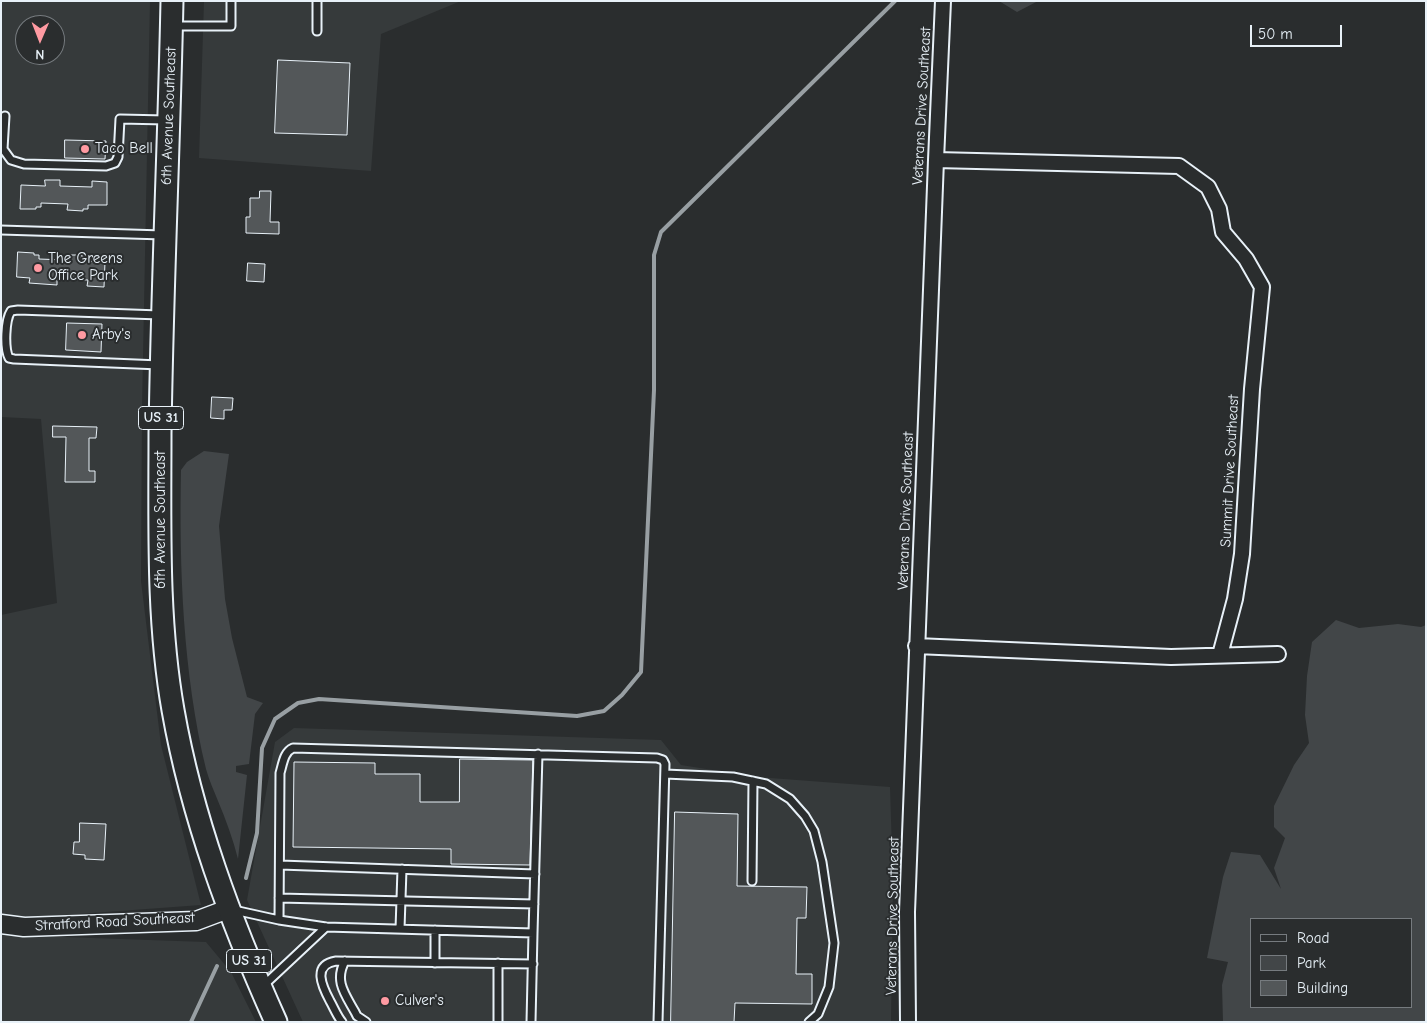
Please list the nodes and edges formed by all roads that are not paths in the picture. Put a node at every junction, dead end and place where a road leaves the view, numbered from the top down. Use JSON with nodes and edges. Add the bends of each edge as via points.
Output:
{"nodes":[{"id":1,"x":172,"y":1,"type":"edge"},
{"id":2,"x":231,"y":1,"type":"edge"},
{"id":3,"x":317,"y":1,"type":"edge"},
{"id":4,"x":944,"y":1,"type":"edge"},
{"id":5,"x":172,"y":26,"type":"junction"},
{"id":6,"x":317,"y":32,"type":"dead end"},
{"id":7,"x":5,"y":116,"type":"dead end"},
{"id":8,"x":169,"y":120,"type":"junction"},
{"id":9,"x":936,"y":160,"type":"junction"},
{"id":10,"x":1,"y":230,"type":"edge"},
{"id":11,"x":166,"y":236,"type":"junction"},
{"id":12,"x":163,"y":315,"type":"junction"},
{"id":13,"x":162,"y":365,"type":"junction"},
{"id":14,"x":916,"y":646,"type":"junction"},
{"id":15,"x":1278,"y":654,"type":"dead end"},
{"id":16,"x":1220,"y":655,"type":"junction"},
{"id":17,"x":538,"y":754,"type":"junction"},
{"id":18,"x":665,"y":774,"type":"junction"},
{"id":19,"x":754,"y":781,"type":"junction"},
{"id":20,"x":280,"y":865,"type":"junction"},
{"id":21,"x":402,"y":868,"type":"junction"},
{"id":22,"x":534,"y":874,"type":"junction"},
{"id":23,"x":752,"y":881,"type":"dead end"},
{"id":24,"x":279,"y":898,"type":"junction"},
{"id":25,"x":401,"y":901,"type":"junction"},
{"id":26,"x":534,"y":904,"type":"junction"},
{"id":27,"x":228,"y":909,"type":"junction"},
{"id":28,"x":279,"y":920,"type":"junction"},
{"id":29,"x":1,"y":924,"type":"edge"},
{"id":30,"x":326,"y":927,"type":"junction"},
{"id":31,"x":400,"y":929,"type":"junction"},
{"id":32,"x":436,"y":930,"type":"junction"},
{"id":33,"x":533,"y":934,"type":"junction"},
{"id":34,"x":345,"y":961,"type":"junction"},
{"id":35,"x":435,"y":963,"type":"junction"},
{"id":36,"x":498,"y":964,"type":"junction"},
{"id":37,"x":533,"y":964,"type":"junction"},
{"id":38,"x":261,"y":988,"type":"junction"},
{"id":39,"x":276,"y":1022,"type":"edge"},
{"id":40,"x":342,"y":1022,"type":"edge"},
{"id":41,"x":366,"y":1022,"type":"edge"},
{"id":42,"x":498,"y":1022,"type":"edge"},
{"id":43,"x":531,"y":1022,"type":"edge"},
{"id":44,"x":658,"y":1022,"type":"edge"},
{"id":45,"x":810,"y":1022,"type":"edge"},
{"id":46,"x":908,"y":1022,"type":"edge"}],
"edges":[{"from":1,"to":5,"type":"main road","name":"6th Avenue Southeast","number":"US 31"},
{"from":2,"to":5,"type":"lane","via":[[231,26]]},
{"from":3,"to":6,"type":"lane"},
{"from":4,"to":9,"type":"street","name":"Veterans Drive Southeast"},
{"from":5,"to":8,"type":"main road","name":"6th Avenue Southeast","number":"US 31"},
{"from":7,"to":8,"type":"lane","via":[[3,150],[11,160],[42,165],[106,166],[115,163],[120,119]]},
{"from":8,"to":11,"type":"main road","name":"6th Avenue Southeast","number":"US 31"},
{"from":9,"to":14,"type":"street","name":"Veterans Drive Southeast"},
{"from":9,"to":16,"type":"street","name":"Summit Drive Southeast","via":[[1179,166],[1208,187],[1219,209],[1224,232],[1246,259],[1262,287],[1242,554],[1235,598]]},
{"from":10,"to":11,"type":"lane"},
{"from":11,"to":12,"type":"main road","name":"6th Avenue Southeast","number":"US 31"},
{"from":12,"to":13,"type":"main road","name":"6th Avenue Southeast","number":"US 31"},
{"from":12,"to":13,"type":"lane","via":[[11,311],[7,317],[6,352],[8,358],[14,359]]},
{"from":13,"to":27,"type":"main road","name":"6th Avenue Southeast","number":"US 31","via":[[159,545],[168,680],[184,769]]},
{"from":14,"to":16,"type":"street","via":[[1171,657]]},
{"from":14,"to":46,"type":"street","name":"Veterans Drive Southeast","via":[[907,912]]},
{"from":15,"to":16,"type":"street"},
{"from":17,"to":18,"type":"lane","via":[[657,758],[665,764]]},
{"from":17,"to":20,"type":"lane","via":[[288,750],[280,772]]},
{"from":17,"to":22,"type":"lane"},
{"from":18,"to":19,"type":"lane"},
{"from":18,"to":44,"type":"lane"},
{"from":19,"to":23,"type":"lane"},
{"from":19,"to":45,"type":"lane","via":[[766,784],[790,799],[805,816],[814,831],[822,862],[834,943],[829,987],[818,1014]]},
{"from":20,"to":21,"type":"lane"},
{"from":20,"to":24,"type":"lane"},
{"from":21,"to":22,"type":"lane"},
{"from":21,"to":25,"type":"lane"},
{"from":22,"to":26,"type":"lane"},
{"from":24,"to":25,"type":"lane"},
{"from":24,"to":28,"type":"lane"},
{"from":25,"to":26,"type":"lane"},
{"from":25,"to":31,"type":"lane"},
{"from":26,"to":33,"type":"lane"},
{"from":27,"to":28,"type":"lane"},
{"from":27,"to":29,"type":"street","name":"Stratford Road Southeast","via":[[196,921],[24,927]]},
{"from":27,"to":38,"type":"main road","name":"6th Avenue Southeast","number":"US 31"},
{"from":28,"to":30,"type":"lane"},
{"from":30,"to":31,"type":"lane"},
{"from":30,"to":38,"type":"lane"},
{"from":31,"to":32,"type":"lane"},
{"from":32,"to":33,"type":"lane"},
{"from":32,"to":35,"type":"lane"},
{"from":33,"to":37,"type":"lane"},
{"from":34,"to":35,"type":"lane"},
{"from":34,"to":40,"type":"lane","via":[[328,963],[321,978],[322,987]]},
{"from":34,"to":41,"type":"lane","via":[[339,975],[340,982],[355,1012]]},
{"from":35,"to":36,"type":"lane"},
{"from":36,"to":37,"type":"lane"},
{"from":36,"to":42,"type":"lane"},
{"from":37,"to":43,"type":"lane"},
{"from":38,"to":39,"type":"main road","name":"6th Avenue Southeast","number":"US 31"}]}
